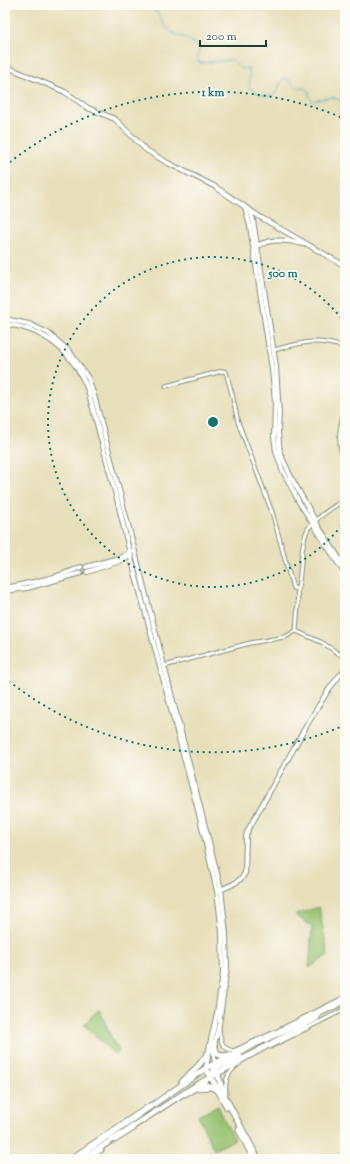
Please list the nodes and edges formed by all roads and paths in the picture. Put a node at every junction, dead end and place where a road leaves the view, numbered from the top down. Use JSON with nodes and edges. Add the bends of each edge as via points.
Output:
{"nodes":[{"id":1,"x":5,"y":66,"type":"edge"},
{"id":2,"x":245,"y":206,"type":"junction"},
{"id":3,"x":250,"y":210,"type":"junction"},
{"id":4,"x":257,"y":246,"type":"junction"},
{"id":5,"x":311,"y":247,"type":"junction"},
{"id":6,"x":345,"y":266,"type":"edge"},
{"id":7,"x":5,"y":319,"type":"edge"},
{"id":8,"x":5,"y":324,"type":"edge"},
{"id":9,"x":345,"y":347,"type":"edge"},
{"id":10,"x":274,"y":350,"type":"junction"},
{"id":11,"x":166,"y":386,"type":"dead end"},
{"id":12,"x":345,"y":408,"type":"edge"},
{"id":13,"x":345,"y":460,"type":"edge"},
{"id":14,"x":345,"y":499,"type":"edge"},
{"id":15,"x":314,"y":522,"type":"junction"},
{"id":16,"x":132,"y":553,"type":"junction"},
{"id":17,"x":83,"y":567,"type":"junction"},
{"id":18,"x":345,"y":568,"type":"edge"},
{"id":19,"x":87,"y":572,"type":"junction"},
{"id":20,"x":81,"y":573,"type":"junction"},
{"id":21,"x":345,"y":574,"type":"edge"},
{"id":22,"x":5,"y":588,"type":"edge"},
{"id":23,"x":297,"y":589,"type":"junction"},
{"id":24,"x":5,"y":591,"type":"edge"},
{"id":25,"x":296,"y":631,"type":"junction"},
{"id":26,"x":345,"y":658,"type":"edge"},
{"id":27,"x":164,"y":666,"type":"junction"},
{"id":28,"x":345,"y":671,"type":"edge"},
{"id":29,"x":219,"y":890,"type":"junction"},
{"id":30,"x":345,"y":997,"type":"edge"},
{"id":31,"x":345,"y":1000,"type":"edge"},
{"id":32,"x":345,"y":1004,"type":"edge"},
{"id":33,"x":345,"y":1009,"type":"edge"},
{"id":34,"x":319,"y":1010,"type":"junction"},
{"id":35,"x":304,"y":1021,"type":"junction"},
{"id":36,"x":219,"y":1025,"type":"junction"},
{"id":37,"x":274,"y":1036,"type":"junction"},
{"id":38,"x":214,"y":1043,"type":"junction"},
{"id":39,"x":208,"y":1052,"type":"junction"},
{"id":40,"x":238,"y":1053,"type":"junction"},
{"id":41,"x":239,"y":1064,"type":"junction"},
{"id":42,"x":217,"y":1066,"type":"junction"},
{"id":43,"x":229,"y":1067,"type":"junction"},
{"id":44,"x":206,"y":1071,"type":"junction"},
{"id":45,"x":220,"y":1073,"type":"junction"},
{"id":46,"x":211,"y":1078,"type":"junction"},
{"id":47,"x":195,"y":1086,"type":"junction"},
{"id":48,"x":178,"y":1087,"type":"junction"},
{"id":49,"x":214,"y":1088,"type":"junction"},
{"id":50,"x":219,"y":1092,"type":"junction"},
{"id":51,"x":167,"y":1093,"type":"joint"},
{"id":52,"x":226,"y":1098,"type":"junction"},
{"id":53,"x":166,"y":1104,"type":"junction"},
{"id":54,"x":136,"y":1124,"type":"junction"},
{"id":55,"x":102,"y":1150,"type":"junction"},
{"id":56,"x":69,"y":1159,"type":"edge"},
{"id":57,"x":75,"y":1159,"type":"edge"},
{"id":58,"x":83,"y":1159,"type":"edge"},
{"id":59,"x":88,"y":1159,"type":"edge"},
{"id":60,"x":254,"y":1159,"type":"edge"},
{"id":61,"x":258,"y":1159,"type":"edge"}],
"edges":[{"from":1,"to":2,"type":"main road","via":[[65,92],[88,108],[115,119],[146,150],[214,186]]},
{"from":2,"to":3,"type":"main road"},
{"from":2,"to":15,"type":"main road","via":[[272,369],[276,451],[286,476]]},
{"from":3,"to":4,"type":"main road"},
{"from":3,"to":5,"type":"main road"},
{"from":4,"to":5,"type":"main road","via":[[290,240]]},
{"from":4,"to":10,"type":"main road"},
{"from":5,"to":6,"type":"main road"},
{"from":7,"to":16,"type":"main road","via":[[28,324],[48,333],[69,351],[88,378],[122,501]]},
{"from":8,"to":16,"type":"main road","via":[[23,327],[48,339],[65,353],[83,378]]},
{"from":9,"to":10,"type":"street","via":[[315,341]]},
{"from":10,"to":15,"type":"main road","via":[[280,453]]},
{"from":11,"to":23,"type":"street","via":[[226,372],[238,422],[272,512],[292,587]]},
{"from":12,"to":13,"type":"street","via":[[340,433]]},
{"from":14,"to":15,"type":"street"},
{"from":15,"to":18,"type":"main road"},
{"from":15,"to":21,"type":"main road"},
{"from":15,"to":23,"type":"street","via":[[306,532]]},
{"from":16,"to":17,"type":"main road"},
{"from":16,"to":19,"type":"main road","via":[[123,560]]},
{"from":16,"to":27,"type":"main road"},
{"from":16,"to":29,"type":"main road"},
{"from":17,"to":19,"type":"main road","via":[[88,569]]},
{"from":17,"to":20,"type":"main road"},
{"from":17,"to":22,"type":"main road"},
{"from":19,"to":20,"type":"main road"},
{"from":20,"to":24,"type":"main road","via":[[27,588]]},
{"from":23,"to":25,"type":"street"},
{"from":25,"to":26,"type":"street","via":[[322,643]]},
{"from":25,"to":27,"type":"street","via":[[285,637],[250,643]]},
{"from":27,"to":29,"type":"main road"},
{"from":28,"to":29,"type":"main road","via":[[329,689],[308,723],[248,830],[243,877]]},
{"from":29,"to":36,"type":"main road","via":[[226,934],[227,967]]},
{"from":29,"to":39,"type":"main road","via":[[223,974]]},
{"from":30,"to":34,"type":"street"},
{"from":31,"to":35,"type":"highway"},
{"from":32,"to":43,"type":"highway"},
{"from":33,"to":41,"type":"street"},
{"from":34,"to":35,"type":"street"},
{"from":34,"to":36,"type":"street","via":[[233,1051],[222,1044]]},
{"from":35,"to":37,"type":"highway"},
{"from":36,"to":38,"type":"main road"},
{"from":37,"to":40,"type":"highway"},
{"from":37,"to":42,"type":"highway","via":[[269,1042]]},
{"from":38,"to":40,"type":"highway","via":[[218,1055]]},
{"from":38,"to":42,"type":"main road"},
{"from":39,"to":44,"type":"main road"},
{"from":39,"to":48,"type":"highway"},
{"from":40,"to":42,"type":"highway"},
{"from":41,"to":43,"type":"highway"},
{"from":41,"to":52,"type":"street","via":[[227,1076]]},
{"from":42,"to":44,"type":"highway"},
{"from":42,"to":45,"type":"highway"},
{"from":42,"to":46,"type":"highway","via":[[212,1071]]},
{"from":43,"to":45,"type":"highway"},
{"from":44,"to":46,"type":"highway"},
{"from":44,"to":48,"type":"highway"},
{"from":44,"to":53,"type":"highway","via":[[170,1096]]},
{"from":45,"to":46,"type":"highway"},
{"from":45,"to":52,"type":"highway","via":[[221,1086]]},
{"from":46,"to":47,"type":"highway"},
{"from":46,"to":50,"type":"highway"},
{"from":47,"to":49,"type":"highway","via":[[206,1085]]},
{"from":47,"to":53,"type":"highway"},
{"from":48,"to":51,"type":"highway"},
{"from":48,"to":57,"type":"highway"},
{"from":49,"to":50,"type":"highway"},
{"from":49,"to":55,"type":"street","via":[[196,1089]]},
{"from":50,"to":60,"type":"highway"},
{"from":51,"to":56,"type":"street"},
{"from":52,"to":61,"type":"highway"},
{"from":53,"to":54,"type":"highway"},
{"from":54,"to":55,"type":"street"},
{"from":54,"to":58,"type":"highway"},
{"from":55,"to":59,"type":"street"}]}
